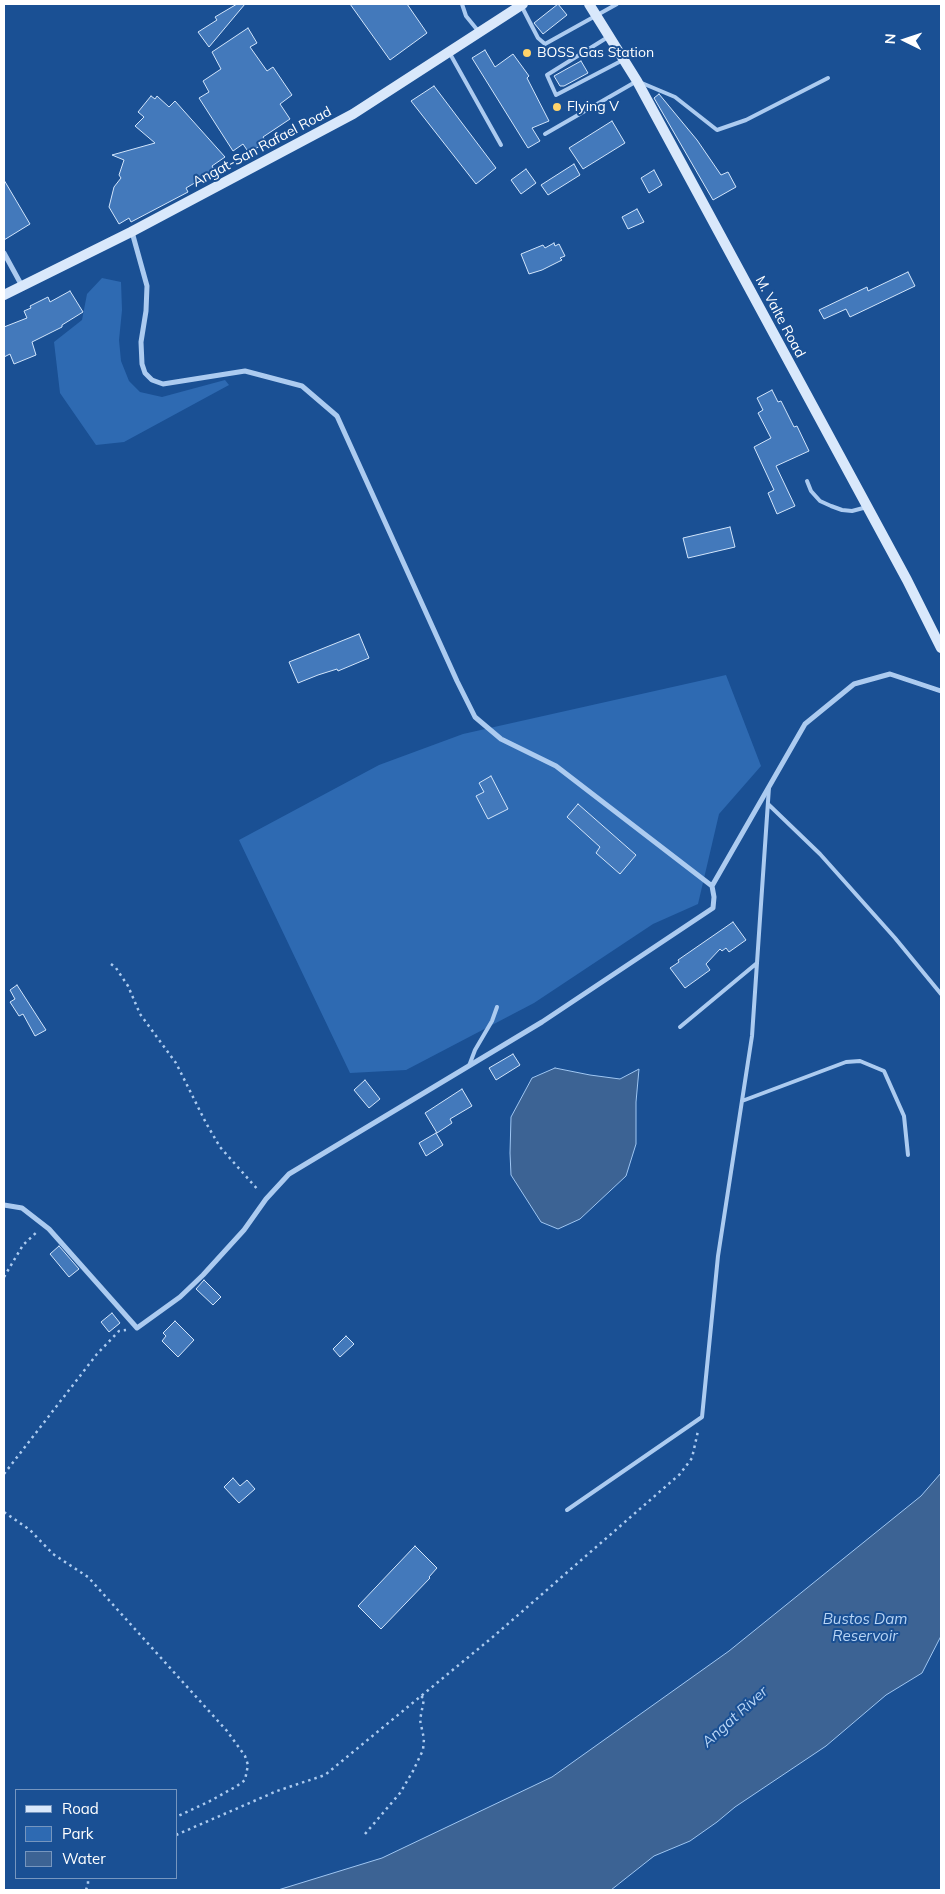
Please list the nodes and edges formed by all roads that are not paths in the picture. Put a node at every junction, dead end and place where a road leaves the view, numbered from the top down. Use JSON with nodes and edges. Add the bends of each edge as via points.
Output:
{"nodes":[{"id":1,"x":462,"y":4,"type":"edge"},
{"id":2,"x":522,"y":4,"type":"edge"},
{"id":3,"x":589,"y":4,"type":"edge"},
{"id":4,"x":617,"y":4,"type":"edge"},
{"id":5,"x":596,"y":16,"type":"junction"},
{"id":6,"x":479,"y":32,"type":"junction"},
{"id":7,"x":610,"y":36,"type":"junction"},
{"id":8,"x":449,"y":52,"type":"junction"},
{"id":9,"x":623,"y":60,"type":"junction"},
{"id":10,"x":828,"y":78,"type":"dead end"},
{"id":11,"x":637,"y":81,"type":"junction"},
{"id":12,"x":545,"y":134,"type":"dead end"},
{"id":13,"x":501,"y":145,"type":"dead end"},
{"id":14,"x":131,"y":232,"type":"junction"},
{"id":15,"x":4,"y":253,"type":"edge"},
{"id":16,"x":22,"y":286,"type":"junction"},
{"id":17,"x":4,"y":295,"type":"edge"},
{"id":18,"x":807,"y":481,"type":"dead end"},
{"id":19,"x":867,"y":507,"type":"junction"},
{"id":20,"x":941,"y":647,"type":"edge"},
{"id":21,"x":941,"y":691,"type":"edge"},
{"id":22,"x":769,"y":786,"type":"junction"},
{"id":23,"x":768,"y":804,"type":"junction"},
{"id":24,"x":712,"y":886,"type":"junction"},
{"id":25,"x":758,"y":963,"type":"junction"},
{"id":26,"x":941,"y":994,"type":"edge"},
{"id":27,"x":497,"y":1007,"type":"dead end"},
{"id":28,"x":680,"y":1027,"type":"dead end"},
{"id":29,"x":469,"y":1066,"type":"junction"},
{"id":30,"x":742,"y":1101,"type":"junction"},
{"id":31,"x":908,"y":1155,"type":"dead end"},
{"id":32,"x":4,"y":1205,"type":"edge"},
{"id":33,"x":567,"y":1510,"type":"dead end"}],
"edges":[{"from":1,"to":6,"type":"lane","via":[[466,16]]},
{"from":2,"to":5,"type":"lane","via":[[538,38],[545,44]]},
{"from":2,"to":6,"type":"main road","name":"Angat-San Rafael Road"},
{"from":3,"to":5,"type":"main road","name":"M. Valte Road"},
{"from":4,"to":5,"type":"lane"},
{"from":5,"to":7,"type":"main road","name":"M. Valte Road"},
{"from":6,"to":8,"type":"main road","name":"Angat-San Rafael Road"},
{"from":7,"to":9,"type":"main road","name":"M. Valte Road"},
{"from":7,"to":9,"type":"lane","via":[[547,75],[556,95]]},
{"from":8,"to":13,"type":"lane"},
{"from":8,"to":14,"type":"main road","name":"Angat-San Rafael Road","via":[[353,114]]},
{"from":9,"to":11,"type":"main road","name":"M. Valte Road"},
{"from":10,"to":11,"type":"lane","via":[[746,120],[717,130],[675,97]]},
{"from":11,"to":12,"type":"lane"},
{"from":11,"to":19,"type":"main road","name":"M. Valte Road"},
{"from":14,"to":16,"type":"main road","name":"Angat-San Rafael Road"},
{"from":14,"to":24,"type":"street","via":[[147,286],[141,342],[145,373],[163,384],[245,371],[302,386],[338,416],[475,717],[501,739],[556,766]]},
{"from":15,"to":16,"type":"street"},
{"from":16,"to":17,"type":"main road","name":"Angat-San Rafael Road"},
{"from":18,"to":19,"type":"lane","via":[[811,491],[831,506],[852,511]]},
{"from":19,"to":20,"type":"main road","name":"M. Valte Road"},
{"from":21,"to":22,"type":"street","via":[[890,674],[854,684],[805,724]]},
{"from":22,"to":23,"type":"lane"},
{"from":22,"to":24,"type":"street"},
{"from":23,"to":25,"type":"lane"},
{"from":23,"to":26,"type":"lane","via":[[826,861]]},
{"from":24,"to":29,"type":"street","via":[[713,908],[542,1022]]},
{"from":25,"to":28,"type":"lane"},
{"from":25,"to":30,"type":"lane"},
{"from":27,"to":29,"type":"lane"},
{"from":29,"to":32,"type":"street","via":[[289,1174],[203,1275],[180,1297],[137,1328],[48,1229],[22,1208]]},
{"from":30,"to":31,"type":"lane","via":[[846,1062],[860,1061],[884,1071],[904,1116]]},
{"from":30,"to":33,"type":"lane","via":[[718,1256],[702,1417]]}]}
